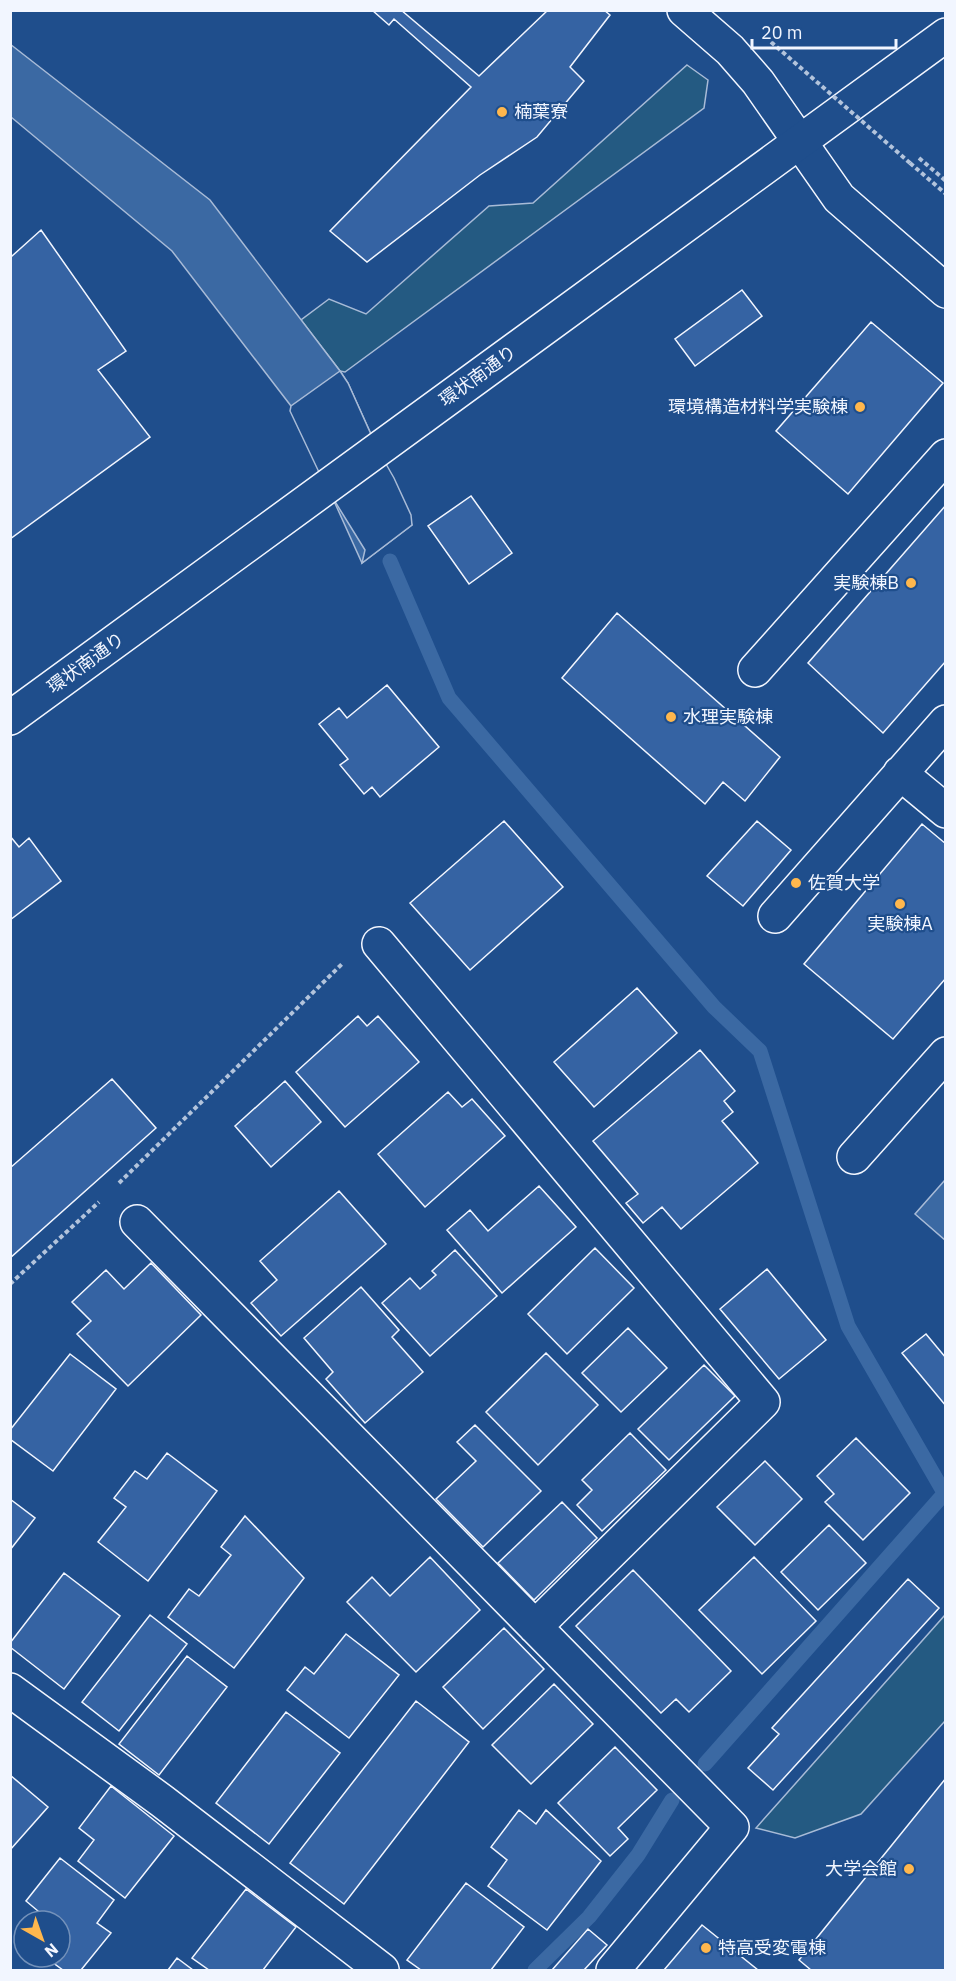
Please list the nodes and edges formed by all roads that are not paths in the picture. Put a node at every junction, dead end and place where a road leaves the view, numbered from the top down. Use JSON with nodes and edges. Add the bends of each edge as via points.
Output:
{"nodes":[{"id":1,"x":684,"y":10,"type":"edge"},
{"id":2,"x":945,"y":35,"type":"edge"},
{"id":3,"x":799,"y":142,"type":"junction"},
{"id":4,"x":945,"y":291,"type":"edge"},
{"id":5,"x":945,"y":456,"type":"edge"},
{"id":6,"x":755,"y":670,"type":"dead end"},
{"id":7,"x":10,"y":718,"type":"edge"},
{"id":8,"x":945,"y":722,"type":"edge"},
{"id":9,"x":900,"y":773,"type":"junction"},
{"id":10,"x":945,"y":811,"type":"edge"},
{"id":11,"x":775,"y":916,"type":"dead end"},
{"id":12,"x":379,"y":944,"type":"road end"},
{"id":13,"x":945,"y":1054,"type":"edge"},
{"id":14,"x":854,"y":1157,"type":"dead end"},
{"id":15,"x":137,"y":1222,"type":"road end"},
{"id":16,"x":535,"y":1628,"type":"junction"},
{"id":17,"x":10,"y":1690,"type":"edge"},
{"id":18,"x":382,"y":1971,"type":"edge"},
{"id":19,"x":613,"y":1971,"type":"edge"}],
"edges":[{"from":1,"to":3,"type":"main road","via":[[730,50],[758,82]]},
{"from":2,"to":3,"type":"main road","name":"環状南通り"},
{"from":3,"to":4,"type":"main road","via":[[839,198]]},
{"from":3,"to":7,"type":"main road","name":"環状南通り"},
{"from":5,"to":6,"type":"main road"},
{"from":8,"to":9,"type":"main road"},
{"from":9,"to":10,"type":"main road"},
{"from":9,"to":11,"type":"main road"},
{"from":12,"to":16,"type":"main road","via":[[763,1402]]},
{"from":13,"to":14,"type":"main road"},
{"from":15,"to":16,"type":"main road"},
{"from":16,"to":19,"type":"main road","via":[[732,1827]]},
{"from":17,"to":18,"type":"main road","via":[[162,1801]]}]}
